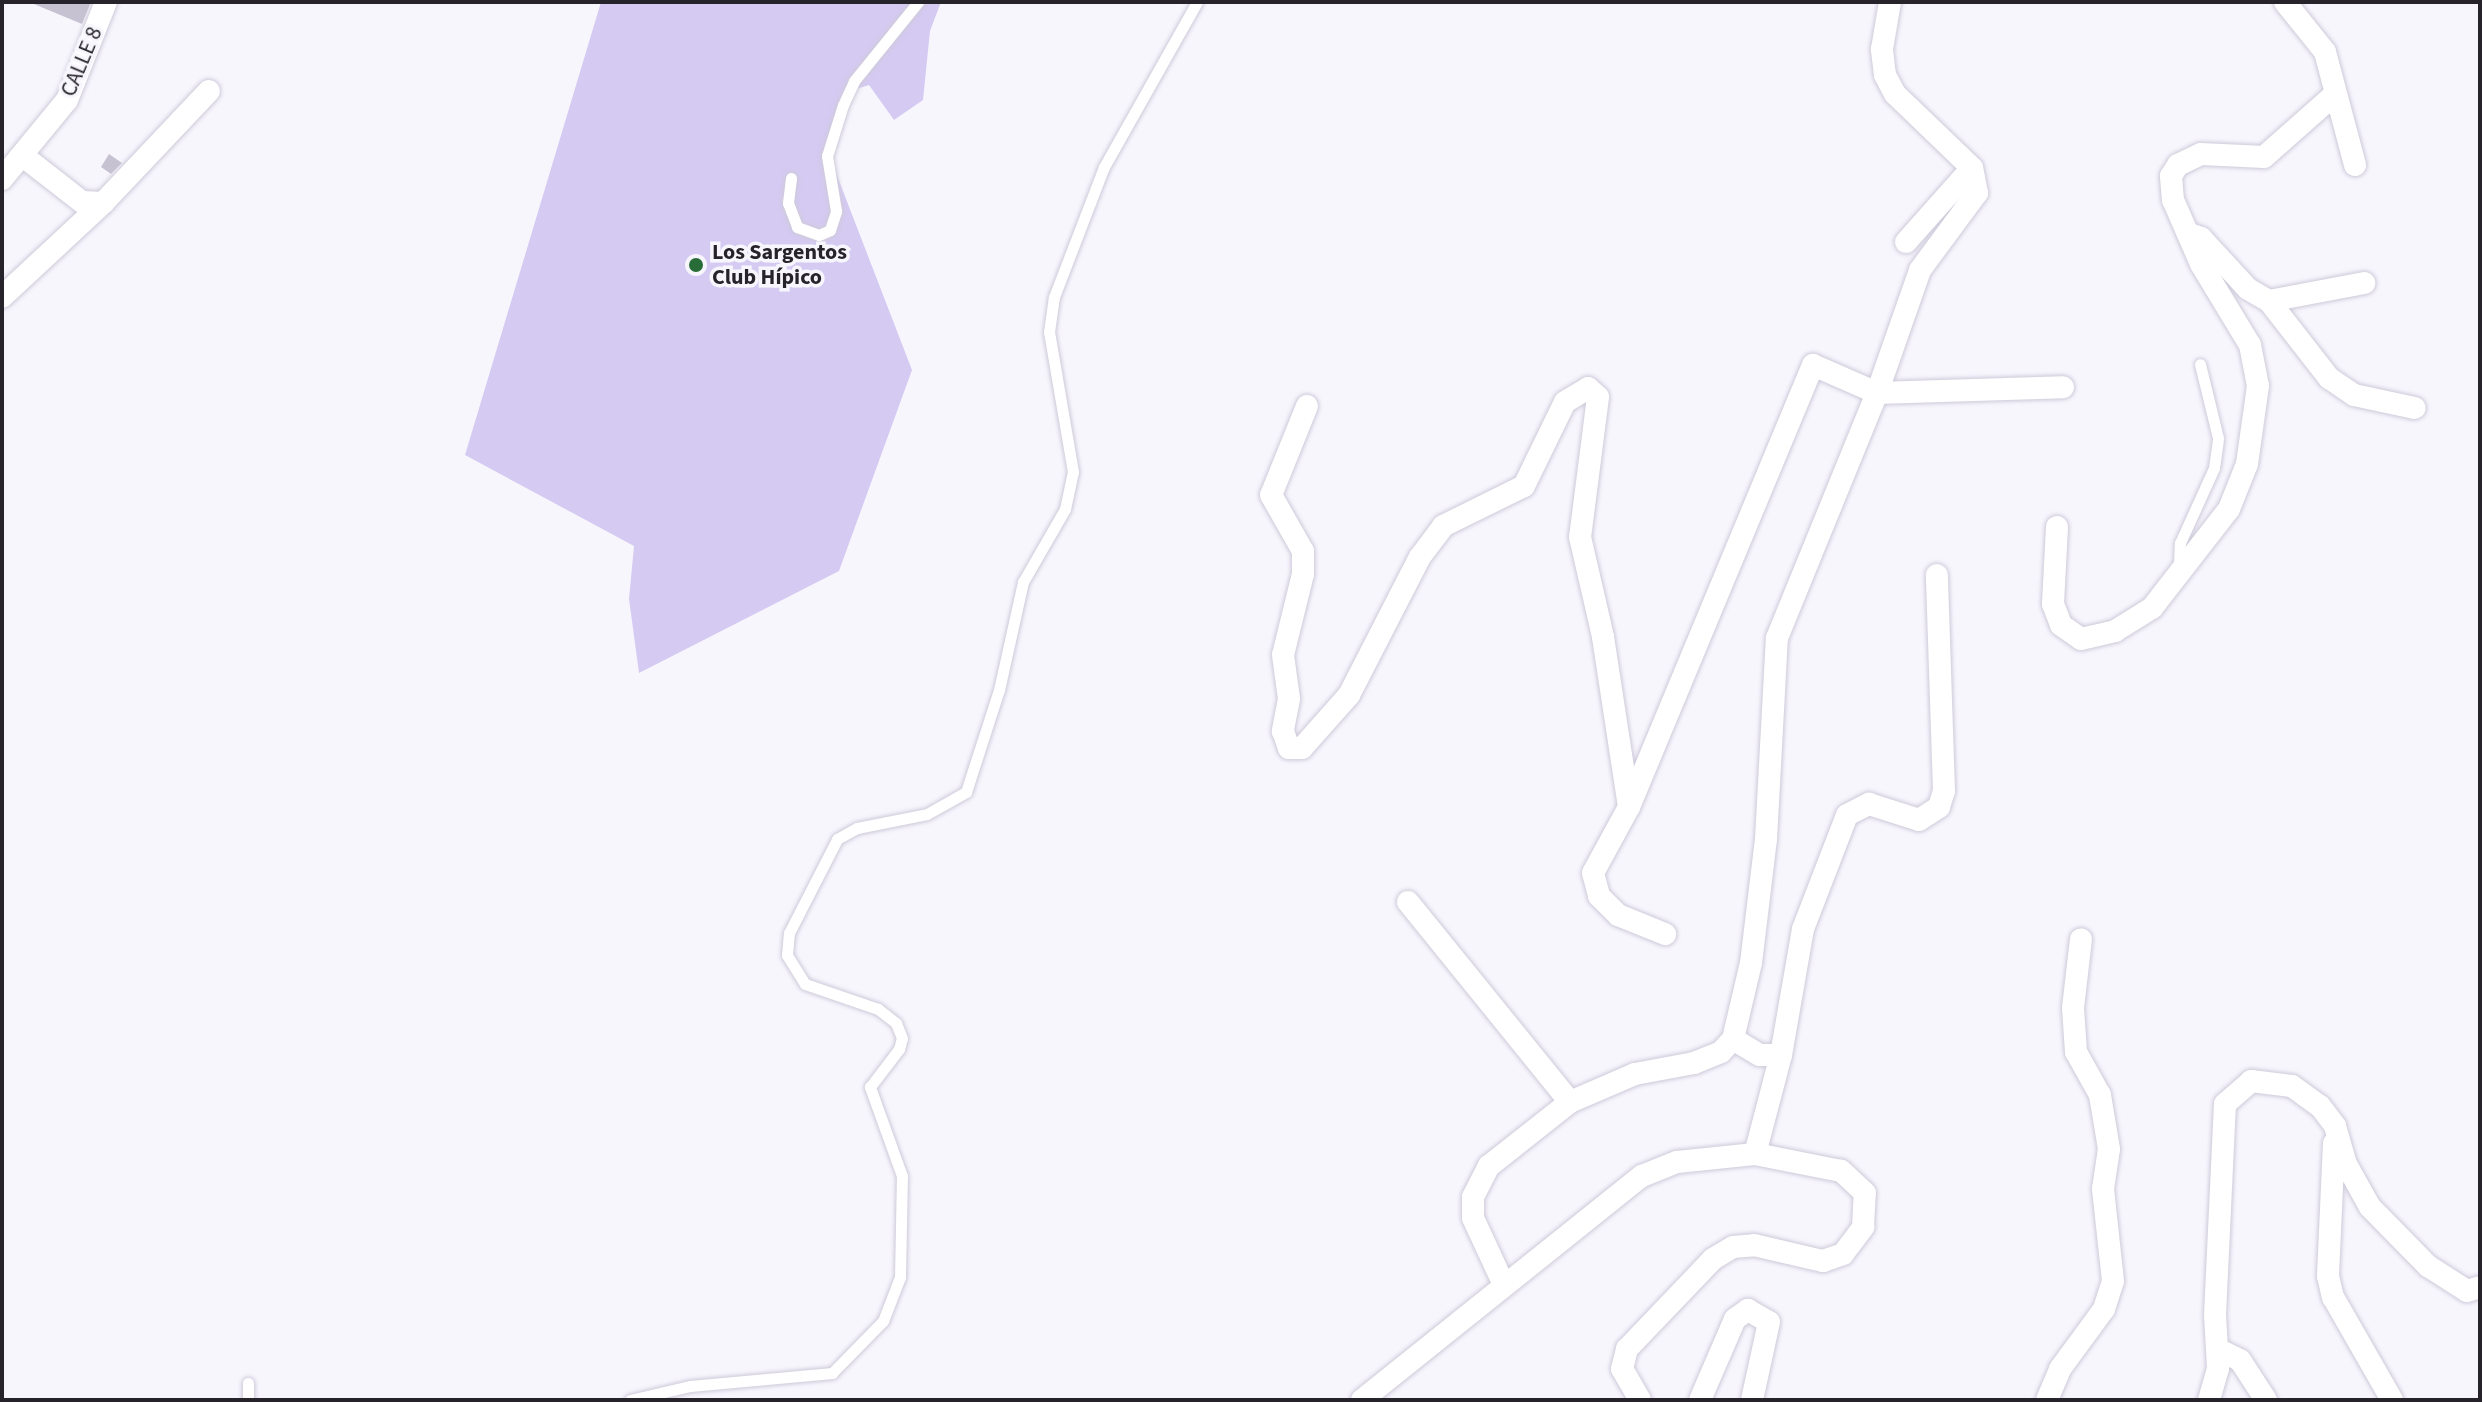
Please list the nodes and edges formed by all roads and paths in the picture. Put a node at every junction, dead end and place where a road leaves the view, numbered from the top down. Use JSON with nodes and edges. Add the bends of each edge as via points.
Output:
{"nodes":[{"id":1,"x":106,"y":2,"type":"edge"},
{"id":2,"x":918,"y":2,"type":"edge"},
{"id":3,"x":1197,"y":2,"type":"edge"},
{"id":4,"x":1890,"y":2,"type":"edge"},
{"id":5,"x":2285,"y":2,"type":"edge"},
{"id":6,"x":209,"y":91,"type":"dead end"},
{"id":7,"x":2333,"y":96,"type":"junction"},
{"id":8,"x":23,"y":156,"type":"junction"},
{"id":9,"x":2355,"y":165,"type":"dead end"},
{"id":10,"x":1972,"y":168,"type":"junction"},
{"id":11,"x":791,"y":178,"type":"dead end"},
{"id":12,"x":2,"y":179,"type":"edge"},
{"id":13,"x":103,"y":203,"type":"junction"},
{"id":14,"x":2189,"y":235,"type":"junction"},
{"id":15,"x":1906,"y":242,"type":"dead end"},
{"id":16,"x":2364,"y":283,"type":"dead end"},
{"id":17,"x":2,"y":297,"type":"edge"},
{"id":18,"x":2269,"y":301,"type":"junction"},
{"id":19,"x":2200,"y":364,"type":"dead end"},
{"id":20,"x":2063,"y":387,"type":"dead end"},
{"id":21,"x":1877,"y":393,"type":"junction"},
{"id":22,"x":1307,"y":406,"type":"dead end"},
{"id":23,"x":2415,"y":408,"type":"dead end"},
{"id":24,"x":2057,"y":527,"type":"dead end"},
{"id":25,"x":1937,"y":575,"type":"dead end"},
{"id":26,"x":2179,"y":575,"type":"junction"},
{"id":27,"x":1629,"y":807,"type":"junction"},
{"id":28,"x":1408,"y":902,"type":"dead end"},
{"id":29,"x":1665,"y":934,"type":"dead end"},
{"id":30,"x":2081,"y":939,"type":"dead end"},
{"id":31,"x":1733,"y":1039,"type":"junction"},
{"id":32,"x":1781,"y":1055,"type":"junction"},
{"id":33,"x":1570,"y":1102,"type":"junction"},
{"id":34,"x":2335,"y":1126,"type":"junction"},
{"id":35,"x":1755,"y":1154,"type":"junction"},
{"id":36,"x":1504,"y":1285,"type":"junction"},
{"id":37,"x":2480,"y":1287,"type":"edge"},
{"id":38,"x":2217,"y":1349,"type":"junction"},
{"id":39,"x":248,"y":1383,"type":"dead end"},
{"id":40,"x":248,"y":1400,"type":"edge"},
{"id":41,"x":630,"y":1400,"type":"edge"},
{"id":42,"x":1362,"y":1400,"type":"edge"},
{"id":43,"x":1640,"y":1400,"type":"edge"},
{"id":44,"x":1700,"y":1400,"type":"edge"},
{"id":45,"x":1752,"y":1400,"type":"edge"},
{"id":46,"x":2047,"y":1400,"type":"edge"},
{"id":47,"x":2209,"y":1400,"type":"edge"},
{"id":48,"x":2266,"y":1400,"type":"edge"},
{"id":49,"x":2392,"y":1400,"type":"edge"}],
"edges":[{"from":1,"to":8,"type":"street","name":"CALLE 8","via":[[81,76]]},
{"from":2,"to":11,"type":"lane","via":[[854,81],[843,105],[827,156],[836,211],[830,230],[819,235],[797,227],[788,203]]},
{"from":3,"to":41,"type":"lane","via":[[1104,167],[1054,297],[1049,332],[1073,472],[1065,509],[1023,582],[999,690],[966,792],[927,814],[857,828],[837,839],[789,933],[787,955],[805,984],[878,1009],[896,1023],[902,1038],[870,1087],[902,1176],[900,1277],[883,1321],[832,1373],[690,1386]]},
{"from":4,"to":10,"type":"street","via":[[1882,49],[1885,75],[1895,94]]},
{"from":5,"to":7,"type":"street","via":[[2325,52]]},
{"from":6,"to":13,"type":"street"},
{"from":7,"to":9,"type":"street"},
{"from":7,"to":14,"type":"street","via":[[2264,157],[2201,154],[2178,165],[2171,189]]},
{"from":8,"to":12,"type":"street","name":"CALLE 8"},
{"from":8,"to":13,"type":"street","via":[[82,202]]},
{"from":10,"to":15,"type":"street"},
{"from":10,"to":21,"type":"street","via":[[1977,193],[1920,270]]},
{"from":13,"to":17,"type":"street"},
{"from":14,"to":18,"type":"street","via":[[2201,238],[2248,289]]},
{"from":14,"to":26,"type":"street","via":[[2250,345],[2258,386],[2247,464],[2229,509]]},
{"from":16,"to":18,"type":"street"},
{"from":18,"to":23,"type":"street","via":[[2329,378],[2354,395]]},
{"from":19,"to":26,"type":"lane","via":[[2218,438],[2214,468],[2180,543]]},
{"from":20,"to":21,"type":"street"},
{"from":21,"to":27,"type":"street","via":[[1813,365]]},
{"from":21,"to":31,"type":"street","via":[[1777,638],[1766,839],[1751,963]]},
{"from":22,"to":27,"type":"street","via":[[1271,495],[1303,551],[1303,574],[1283,655],[1289,699],[1283,731],[1289,748],[1302,748],[1349,695],[1420,557],[1443,526],[1524,486],[1565,402],[1588,388],[1598,397],[1580,537],[1603,637]]},
{"from":24,"to":26,"type":"street","via":[[2053,604],[2061,625],[2081,639],[2115,631],[2152,608]]},
{"from":25,"to":32,"type":"street","via":[[1944,791],[1939,807],[1919,820],[1869,804],[1847,815],[1803,929]]},
{"from":27,"to":29,"type":"street","via":[[1593,873],[1599,896],[1618,915]]},
{"from":28,"to":33,"type":"street"},
{"from":30,"to":46,"type":"street","via":[[2073,1008],[2076,1052],[2100,1095],[2109,1149],[2103,1189],[2113,1281],[2104,1309],[2060,1369]]},
{"from":31,"to":32,"type":"street","via":[[1760,1055]]},
{"from":31,"to":33,"type":"street","via":[[1721,1052],[1694,1063],[1635,1074]]},
{"from":32,"to":35,"type":"street"},
{"from":33,"to":36,"type":"street","via":[[1489,1166],[1473,1197],[1473,1218]]},
{"from":34,"to":37,"type":"street","via":[[2346,1164],[2370,1207],[2428,1266],[2467,1291]]},
{"from":34,"to":38,"type":"street","via":[[2310,1099],[2273,1080],[2251,1081],[2225,1104]]},
{"from":34,"to":49,"type":"street","via":[[2328,1276],[2333,1297]]},
{"from":35,"to":36,"type":"street","via":[[1677,1162],[1642,1176]]},
{"from":35,"to":43,"type":"street","via":[[1841,1171],[1865,1193],[1863,1227],[1843,1254],[1823,1261],[1754,1245],[1733,1247],[1713,1259],[1627,1349],[1622,1369]]},
{"from":36,"to":42,"type":"street"},
{"from":38,"to":47,"type":"street","via":[[2217,1383]]},
{"from":38,"to":48,"type":"street","via":[[2240,1360]]},
{"from":39,"to":40,"type":"lane"},
{"from":44,"to":45,"type":"street","via":[[1735,1319],[1748,1310],[1769,1322]]}]}
